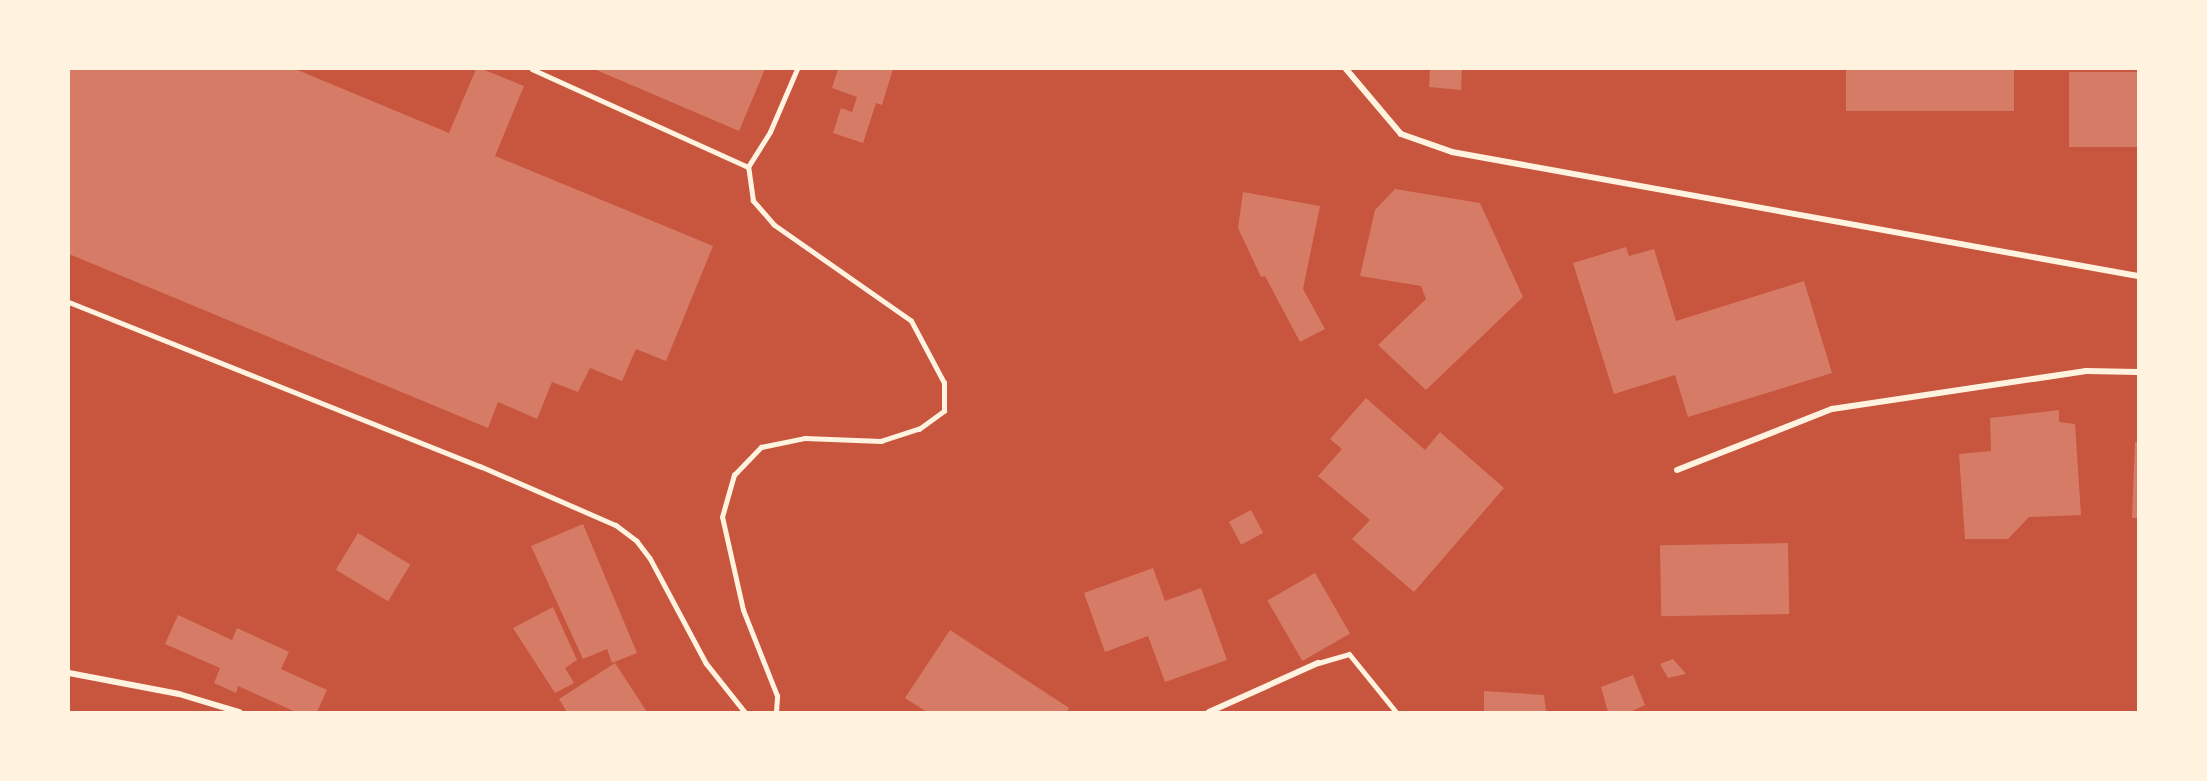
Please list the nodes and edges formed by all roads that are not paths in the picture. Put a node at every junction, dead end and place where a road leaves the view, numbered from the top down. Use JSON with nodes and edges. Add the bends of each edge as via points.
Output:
{"nodes":[{"id":1,"x":532,"y":69,"type":"edge"},
{"id":2,"x":797,"y":69,"type":"edge"},
{"id":3,"x":1346,"y":69,"type":"edge"},
{"id":4,"x":748,"y":167,"type":"junction"},
{"id":5,"x":2138,"y":276,"type":"edge"},
{"id":6,"x":69,"y":302,"type":"edge"},
{"id":7,"x":2138,"y":372,"type":"edge"},
{"id":8,"x":1677,"y":470,"type":"dead end"},
{"id":9,"x":1318,"y":663,"type":"joint"},
{"id":10,"x":69,"y":673,"type":"edge"},
{"id":11,"x":239,"y":712,"type":"edge"},
{"id":12,"x":745,"y":712,"type":"edge"},
{"id":13,"x":776,"y":712,"type":"edge"},
{"id":14,"x":1209,"y":712,"type":"edge"},
{"id":15,"x":1396,"y":712,"type":"edge"}],
"edges":[{"from":1,"to":4,"type":"lane"},
{"from":2,"to":4,"type":"lane","via":[[770,132]]},
{"from":3,"to":5,"type":"street","via":[[1401,134],[1452,152]]},
{"from":4,"to":13,"type":"lane","via":[[753,201],[774,225],[911,321],[944,383],[944,411],[919,429],[881,441],[805,438],[760,447],[734,475],[722,517],[743,610],[777,696]]},
{"from":6,"to":12,"type":"lane","via":[[480,466],[616,525],[637,541],[650,558],[706,663]]},
{"from":7,"to":8,"type":"street","via":[[2086,371],[1832,409]]},
{"from":9,"to":14,"type":"street"},
{"from":9,"to":15,"type":"street","via":[[1349,654]]},
{"from":10,"to":11,"type":"street","via":[[179,694]]}]}
